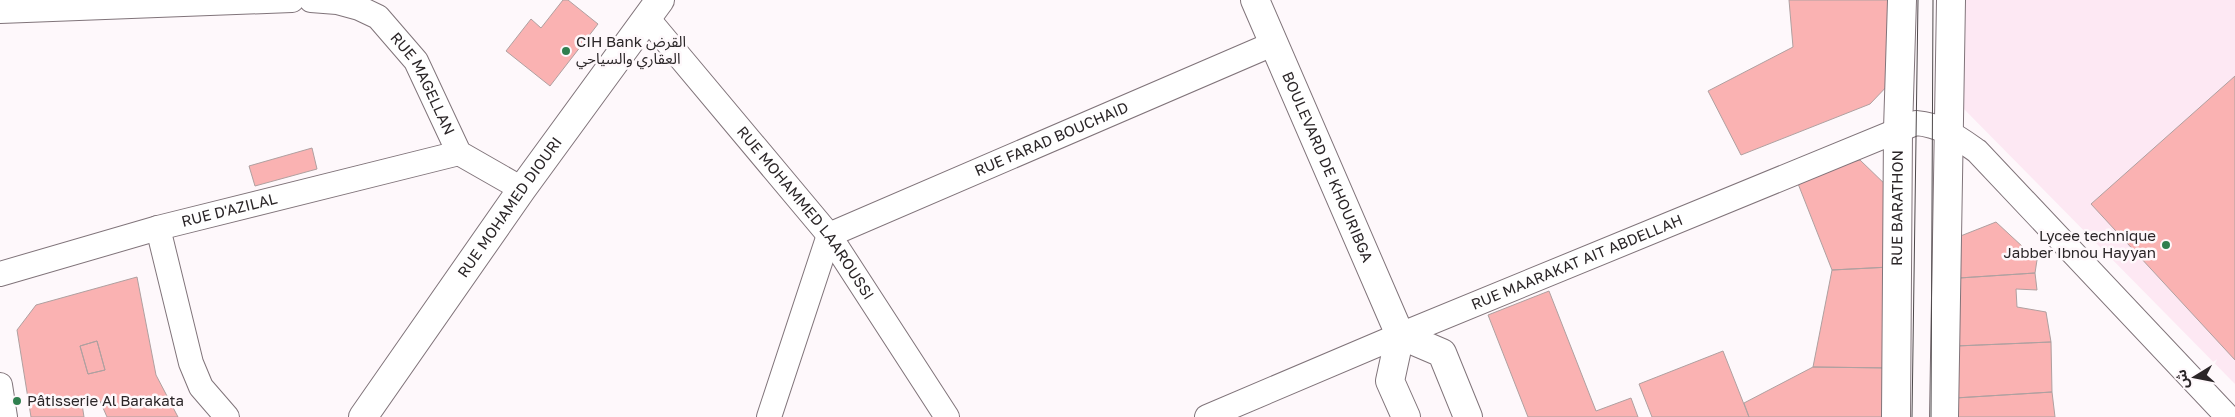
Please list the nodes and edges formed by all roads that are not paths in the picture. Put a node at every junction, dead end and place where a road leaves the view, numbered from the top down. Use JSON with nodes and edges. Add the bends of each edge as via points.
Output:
{"nodes":[{"id":1,"x":292,"y":0,"type":"edge"},
{"id":2,"x":311,"y":0,"type":"edge"},
{"id":3,"x":1255,"y":0,"type":"edge"},
{"id":4,"x":1902,"y":0,"type":"edge"},
{"id":5,"x":1951,"y":0,"type":"edge"},
{"id":6,"x":654,"y":10,"type":"edge"},
{"id":7,"x":0,"y":11,"type":"edge"},
{"id":8,"x":1275,"y":43,"type":"junction"},
{"id":9,"x":1898,"y":130,"type":"junction"},
{"id":10,"x":1949,"y":131,"type":"junction"},
{"id":11,"x":459,"y":153,"type":"junction"},
{"id":12,"x":522,"y":189,"type":"junction"},
{"id":13,"x":158,"y":228,"type":"junction"},
{"id":14,"x":829,"y":235,"type":"junction"},
{"id":15,"x":0,"y":274,"type":"edge"},
{"id":16,"x":1400,"y":335,"type":"junction"},
{"id":17,"x":0,"y":385,"type":"edge"},
{"id":18,"x":5,"y":417,"type":"edge"},
{"id":19,"x":226,"y":417,"type":"edge"},
{"id":20,"x":363,"y":417,"type":"edge"},
{"id":21,"x":769,"y":417,"type":"edge"},
{"id":22,"x":947,"y":417,"type":"edge"},
{"id":23,"x":1207,"y":417,"type":"edge"},
{"id":24,"x":1406,"y":417,"type":"edge"},
{"id":25,"x":1468,"y":417,"type":"edge"},
{"id":26,"x":1896,"y":417,"type":"edge"},
{"id":27,"x":1944,"y":417,"type":"edge"},
{"id":28,"x":2228,"y":417,"type":"edge"}],
"edges":[{"from":1,"to":7,"type":"street"},
{"from":2,"to":11,"type":"street","name":"RUE MAGELLAN","via":[[337,2],[378,17],[416,61]]},
{"from":3,"to":8,"type":"street","name":"BOULEVARD DE KHOURIBGA"},
{"from":4,"to":9,"type":"street","name":"RUE BARATHON"},
{"from":5,"to":10,"type":"street"},
{"from":6,"to":12,"type":"street","name":"RUE MOHAMED DIOURI"},
{"from":6,"to":14,"type":"street","name":"RUE MOHAMMED LAAROUSSI"},
{"from":8,"to":14,"type":"street","name":"RUE FARAD BOUCHAID"},
{"from":8,"to":16,"type":"street","name":"BOULEVARD DE KHOURIBGA"},
{"from":9,"to":10,"type":"street","name":"RUE MAARAKAT AIT ABDELLAH","via":[[1916,123],[1932,124]]},
{"from":9,"to":16,"type":"street","name":"RUE MAARAKAT AIT ABDELLAH"},
{"from":9,"to":26,"type":"street","name":"RUE BARATHON"},
{"from":10,"to":27,"type":"street"},
{"from":10,"to":28,"type":"street","name":"RUE MAARAKAT AIT ABDELLAH","via":[[1977,151]]},
{"from":11,"to":12,"type":"street","name":"RUE MAGELLAN"},
{"from":11,"to":13,"type":"street","name":"RUE D'AZILAL"},
{"from":12,"to":20,"type":"street","name":"RUE MOHAMED DIOURI"},
{"from":13,"to":15,"type":"street","name":"RUE D'AZILAL"},
{"from":13,"to":19,"type":"street","via":[[191,363],[201,387]]},
{"from":14,"to":21,"type":"street"},
{"from":14,"to":22,"type":"street","name":"RUE MOHAMMED LAAROUSSI"},
{"from":16,"to":23,"type":"street","name":"RUE MAARAKAT AIT ABDELLAH"},
{"from":16,"to":24,"type":"street","via":[[1390,381]]},
{"from":16,"to":25,"type":"street","via":[[1442,353]]},
{"from":17,"to":18,"type":"street"}]}
